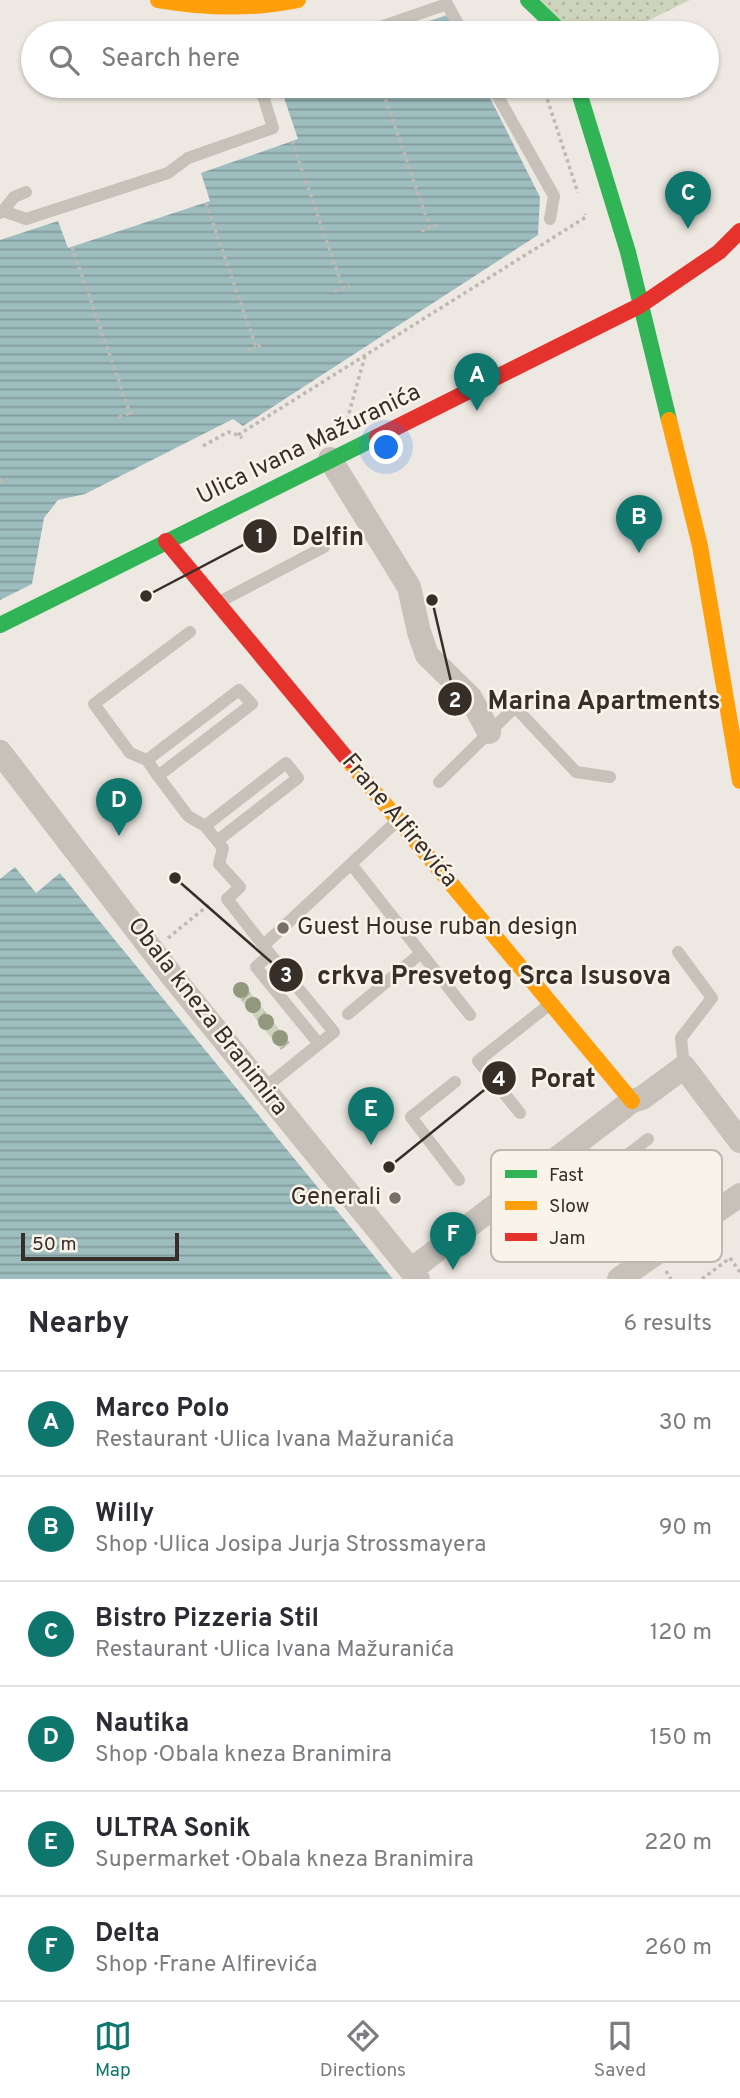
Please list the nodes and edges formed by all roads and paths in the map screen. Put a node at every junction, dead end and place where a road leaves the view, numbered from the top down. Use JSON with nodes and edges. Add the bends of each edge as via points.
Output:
{"nodes":[{"id":1,"x":158,"y":0,"type":"edge"},
{"id":2,"x":298,"y":0,"type":"edge"},
{"id":3,"x":528,"y":0,"type":"edge"},
{"id":4,"x":398,"y":21,"type":"edge"},
{"id":5,"x":456,"y":21,"type":"edge"},
{"id":6,"x":550,"y":21,"type":"edge"},
{"id":7,"x":264,"y":98,"type":"edge"},
{"id":8,"x":385,"y":98,"type":"edge"},
{"id":9,"x":499,"y":98,"type":"edge"},
{"id":10,"x":547,"y":98,"type":"edge"},
{"id":11,"x":581,"y":98,"type":"edge"},
{"id":12,"x":292,"y":141,"type":"dead end"},
{"id":13,"x":26,"y":192,"type":"dead end"},
{"id":14,"x":579,"y":194,"type":"dead end"},
{"id":15,"x":206,"y":203,"type":"dead end"},
{"id":16,"x":583,"y":205,"type":"dead end"},
{"id":17,"x":2,"y":212,"type":"edge"},
{"id":18,"x":550,"y":219,"type":"dead end"},
{"id":19,"x":438,"y":225,"type":"dead end"},
{"id":20,"x":430,"y":228,"type":"junction"},
{"id":21,"x":421,"y":231,"type":"dead end"},
{"id":22,"x":740,"y":231,"type":"edge"},
{"id":23,"x":72,"y":247,"type":"dead end"},
{"id":24,"x":350,"y":286,"type":"dead end"},
{"id":25,"x":343,"y":288,"type":"junction"},
{"id":26,"x":334,"y":291,"type":"dead end"},
{"id":27,"x":641,"y":305,"type":"junction"},
{"id":28,"x":264,"y":344,"type":"dead end"},
{"id":29,"x":256,"y":347,"type":"junction"},
{"id":30,"x":248,"y":349,"type":"dead end"},
{"id":31,"x":365,"y":354,"type":"junction"},
{"id":32,"x":137,"y":411,"type":"dead end"},
{"id":33,"x":130,"y":414,"type":"junction"},
{"id":34,"x":118,"y":417,"type":"dead end"},
{"id":35,"x":203,"y":446,"type":"dead end"},
{"id":36,"x":334,"y":457,"type":"junction"},
{"id":37,"x":8,"y":478,"type":"dead end"},
{"id":38,"x":0,"y":481,"type":"edge"},
{"id":39,"x":166,"y":541,"type":"junction"},
{"id":40,"x":324,"y":547,"type":"dead end"},
{"id":41,"x":217,"y":603,"type":"junction"},
{"id":42,"x":0,"y":625,"type":"edge"},
{"id":43,"x":190,"y":632,"type":"dead end"},
{"id":44,"x":489,"y":732,"type":"junction"},
{"id":45,"x":0,"y":752,"type":"edge"},
{"id":46,"x":147,"y":760,"type":"junction"},
{"id":47,"x":158,"y":775,"type":"junction"},
{"id":48,"x":610,"y":777,"type":"dead end"},
{"id":49,"x":740,"y":781,"type":"edge"},
{"id":50,"x":439,"y":782,"type":"dead end"},
{"id":51,"x":398,"y":820,"type":"junction"},
{"id":52,"x":205,"y":826,"type":"junction"},
{"id":53,"x":217,"y":841,"type":"junction"},
{"id":54,"x":351,"y":864,"type":"junction"},
{"id":55,"x":227,"y":899,"type":"junction"},
{"id":56,"x":153,"y":950,"type":"junction"},
{"id":57,"x":267,"y":950,"type":"junction"},
{"id":58,"x":678,"y":952,"type":"dead end"},
{"id":59,"x":421,"y":953,"type":"junction"},
{"id":60,"x":551,"y":1004,"type":"junction"},
{"id":61,"x":348,"y":1014,"type":"dead end"},
{"id":62,"x":470,"y":1015,"type":"dead end"},
{"id":63,"x":319,"y":1044,"type":"junction"},
{"id":64,"x":684,"y":1067,"type":"junction"},
{"id":65,"x":454,"y":1082,"type":"dead end"},
{"id":66,"x":264,"y":1089,"type":"junction"},
{"id":67,"x":632,"y":1101,"type":"junction"},
{"id":68,"x":520,"y":1113,"type":"dead end"},
{"id":69,"x":648,"y":1139,"type":"dead end"},
{"id":70,"x":740,"y":1141,"type":"edge"},
{"id":71,"x":554,"y":1150,"type":"edge"},
{"id":72,"x":634,"y":1150,"type":"edge"},
{"id":73,"x":459,"y":1180,"type":"dead end"},
{"id":74,"x":740,"y":1195,"type":"edge"},
{"id":75,"x":491,"y":1202,"type":"edge"},
{"id":76,"x":722,"y":1207,"type":"edge"},
{"id":77,"x":643,"y":1262,"type":"edge"},
{"id":78,"x":740,"y":1272,"type":"edge"},
{"id":79,"x":414,"y":1275,"type":"edge"},
{"id":80,"x":619,"y":1279,"type":"edge"},
{"id":81,"x":702,"y":1279,"type":"edge"}],
"edges":[{"from":1,"to":2,"type":"street","via":[[236,9]]},
{"from":3,"to":6,"type":"street"},
{"from":4,"to":5,"type":"lane","via":[[447,4]]},
{"from":7,"to":17,"type":"lane","via":[[273,128],[188,158],[168,173],[26,219]]},
{"from":8,"to":20,"type":"path"},
{"from":9,"to":18,"type":"lane","via":[[554,196]]},
{"from":10,"to":14,"type":"path"},
{"from":11,"to":27,"type":"street"},
{"from":12,"to":25,"type":"path"},
{"from":13,"to":17,"type":"lane"},
{"from":15,"to":29,"type":"path"},
{"from":16,"to":31,"type":"path","via":[[586,217]]},
{"from":19,"to":20,"type":"path"},
{"from":20,"to":21,"type":"path"},
{"from":22,"to":27,"type":"street","name":"Ulica Ivana Mažuranića","via":[[719,252]]},
{"from":23,"to":33,"type":"path"},
{"from":24,"to":25,"type":"path"},
{"from":25,"to":26,"type":"path"},
{"from":27,"to":36,"type":"street","name":"Ulica Ivana Mažuranića"},
{"from":27,"to":49,"type":"street","via":[[700,546]]},
{"from":28,"to":29,"type":"path"},
{"from":29,"to":30,"type":"path"},
{"from":31,"to":35,"type":"path","via":[[240,437],[228,432]]},
{"from":31,"to":36,"type":"path"},
{"from":32,"to":33,"type":"path"},
{"from":33,"to":34,"type":"path"},
{"from":36,"to":39,"type":"street","name":"Ulica Ivana Mažuranića"},
{"from":36,"to":44,"type":"street","via":[[409,587],[427,655],[470,697]]},
{"from":37,"to":38,"type":"path"},
{"from":39,"to":41,"type":"street","name":"Frane Alfirevića"},
{"from":39,"to":42,"type":"street","name":"Ulica Ivana Mažuranića"},
{"from":40,"to":41,"type":"lane"},
{"from":41,"to":51,"type":"street","name":"Frane Alfirevića"},
{"from":43,"to":46,"type":"lane","via":[[94,704],[130,753]]},
{"from":44,"to":48,"type":"lane","via":[[515,707],[576,772]]},
{"from":44,"to":50,"type":"lane"},
{"from":45,"to":56,"type":"street","name":"Obala kneza Branimira"},
{"from":46,"to":47,"type":"lane"},
{"from":46,"to":47,"type":"lane","via":[[239,690],[252,704]]},
{"from":47,"to":52,"type":"lane","via":[[188,816]]},
{"from":51,"to":54,"type":"lane"},
{"from":51,"to":60,"type":"street","name":"Frane Alfirevića"},
{"from":52,"to":53,"type":"lane"},
{"from":52,"to":53,"type":"lane","via":[[286,763],[298,778]]},
{"from":53,"to":55,"type":"lane","via":[[223,848],[219,864],[240,887]]},
{"from":54,"to":57,"type":"lane"},
{"from":54,"to":59,"type":"lane"},
{"from":55,"to":56,"type":"path","via":[[222,895]]},
{"from":55,"to":57,"type":"lane"},
{"from":56,"to":66,"type":"street","name":"Obala kneza Branimira"},
{"from":57,"to":63,"type":"lane","via":[[256,967]]},
{"from":57,"to":63,"type":"lane","via":[[334,1032]]},
{"from":58,"to":64,"type":"lane","via":[[712,998],[681,1038]]},
{"from":59,"to":61,"type":"lane"},
{"from":59,"to":62,"type":"lane"},
{"from":60,"to":67,"type":"street","name":"Frane Alfirevića"},
{"from":60,"to":68,"type":"lane","via":[[478,1060]]},
{"from":63,"to":66,"type":"lane"},
{"from":64,"to":67,"type":"street"},
{"from":64,"to":70,"type":"street"},
{"from":65,"to":73,"type":"lane","via":[[411,1117]]},
{"from":66,"to":79,"type":"street","name":"Obala kneza Branimira"},
{"from":67,"to":71,"type":"street"},
{"from":69,"to":72,"type":"lane"},
{"from":74,"to":76,"type":"street"},
{"from":75,"to":79,"type":"street"},
{"from":77,"to":80,"type":"street"},
{"from":78,"to":81,"type":"path","via":[[730,1258]]}]}
